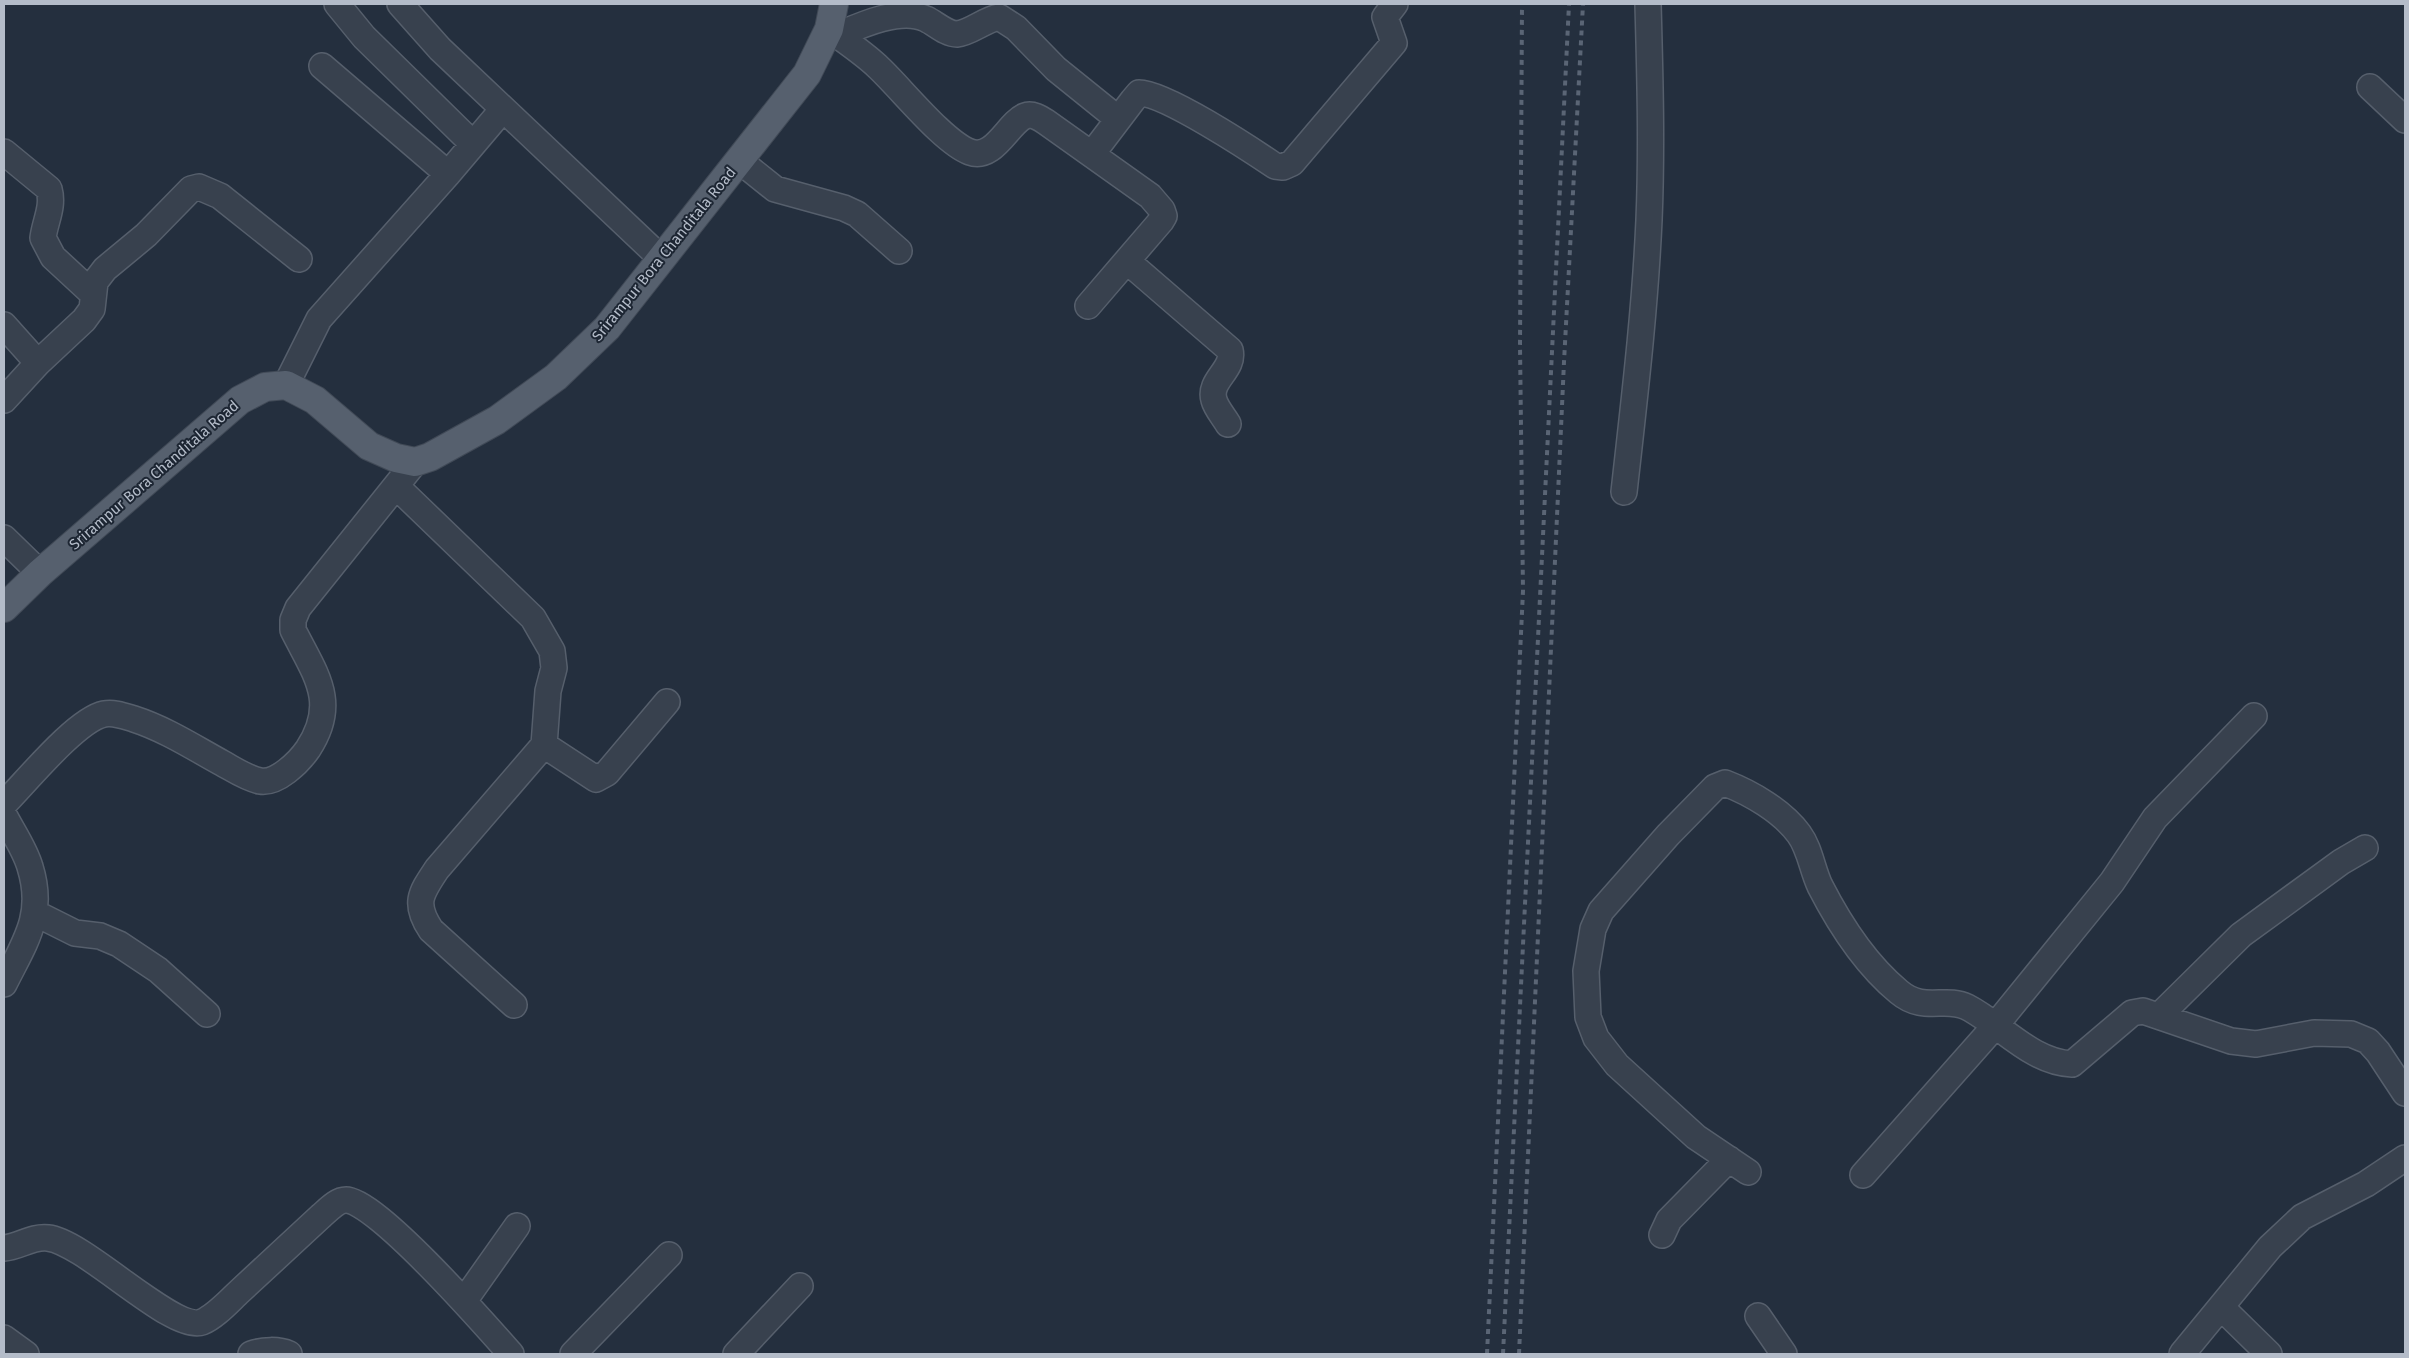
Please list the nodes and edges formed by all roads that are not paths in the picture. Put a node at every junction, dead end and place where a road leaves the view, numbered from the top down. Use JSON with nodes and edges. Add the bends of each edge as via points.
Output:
{"nodes":[{"id":1,"x":337,"y":4,"type":"edge"},
{"id":2,"x":400,"y":4,"type":"edge"},
{"id":3,"x":1395,"y":4,"type":"edge"},
{"id":4,"x":1648,"y":4,"type":"edge"},
{"id":5,"x":834,"y":23,"type":"edge"},
{"id":6,"x":322,"y":66,"type":"dead end"},
{"id":7,"x":2370,"y":87,"type":"dead end"},
{"id":8,"x":503,"y":109,"type":"junction"},
{"id":9,"x":1118,"y":119,"type":"junction"},
{"id":10,"x":2405,"y":120,"type":"edge"},
{"id":11,"x":473,"y":144,"type":"junction"},
{"id":12,"x":4,"y":152,"type":"edge"},
{"id":13,"x":1092,"y":154,"type":"junction"},
{"id":14,"x":740,"y":161,"type":"junction"},
{"id":15,"x":448,"y":174,"type":"junction"},
{"id":16,"x":898,"y":251,"type":"dead end"},
{"id":17,"x":299,"y":259,"type":"dead end"},
{"id":18,"x":662,"y":259,"type":"junction"},
{"id":19,"x":1127,"y":261,"type":"junction"},
{"id":20,"x":93,"y":294,"type":"junction"},
{"id":21,"x":1088,"y":306,"type":"dead end"},
{"id":22,"x":4,"y":325,"type":"edge"},
{"id":23,"x":38,"y":363,"type":"junction"},
{"id":24,"x":286,"y":384,"type":"junction"},
{"id":25,"x":4,"y":400,"type":"edge"},
{"id":26,"x":1228,"y":424,"type":"dead end"},
{"id":27,"x":415,"y":462,"type":"junction"},
{"id":28,"x":396,"y":486,"type":"junction"},
{"id":29,"x":1624,"y":492,"type":"dead end"},
{"id":30,"x":4,"y":538,"type":"edge"},
{"id":31,"x":40,"y":573,"type":"junction"},
{"id":32,"x":4,"y":608,"type":"edge"},
{"id":33,"x":667,"y":702,"type":"dead end"},
{"id":34,"x":2254,"y":716,"type":"dead end"},
{"id":35,"x":544,"y":745,"type":"junction"},
{"id":36,"x":4,"y":804,"type":"edge"},
{"id":37,"x":4,"y":815,"type":"edge"},
{"id":38,"x":2365,"y":848,"type":"dead end"},
{"id":39,"x":35,"y":913,"type":"junction"},
{"id":40,"x":4,"y":984,"type":"edge"},
{"id":41,"x":514,"y":1005,"type":"dead end"},
{"id":42,"x":207,"y":1014,"type":"dead end"},
{"id":43,"x":2160,"y":1016,"type":"junction"},
{"id":44,"x":1995,"y":1026,"type":"junction"},
{"id":45,"x":2405,"y":1093,"type":"edge"},
{"id":46,"x":2405,"y":1158,"type":"edge"},
{"id":47,"x":1863,"y":1174,"type":"dead end"},
{"id":48,"x":517,"y":1226,"type":"dead end"},
{"id":49,"x":1662,"y":1235,"type":"dead end"},
{"id":50,"x":4,"y":1248,"type":"edge"},
{"id":51,"x":669,"y":1255,"type":"dead end"},
{"id":52,"x":800,"y":1286,"type":"dead end"},
{"id":53,"x":464,"y":1301,"type":"junction"},
{"id":54,"x":2221,"y":1307,"type":"junction"},
{"id":55,"x":1758,"y":1316,"type":"dead end"},
{"id":56,"x":4,"y":1338,"type":"edge"},
{"id":57,"x":26,"y":1354,"type":"edge"},
{"id":58,"x":251,"y":1354,"type":"edge"},
{"id":59,"x":289,"y":1354,"type":"edge"},
{"id":60,"x":511,"y":1354,"type":"edge"},
{"id":61,"x":573,"y":1354,"type":"edge"},
{"id":62,"x":736,"y":1354,"type":"edge"},
{"id":63,"x":1784,"y":1354,"type":"edge"},
{"id":64,"x":2182,"y":1354,"type":"edge"},
{"id":65,"x":2269,"y":1354,"type":"edge"}],
"edges":[{"from":1,"to":11,"type":"street","via":[[364,37]]},
{"from":2,"to":8,"type":"street","via":[[440,49]]},
{"from":3,"to":9,"type":"street","via":[[1385,17],[1394,43],[1292,163],[1275,166],[1191,114],[1146,93],[1139,93]]},
{"from":4,"to":29,"type":"street","via":[[1649,220],[1642,329]]},
{"from":5,"to":9,"type":"street","via":[[869,22],[910,15],[925,18],[958,34],[987,19],[999,17],[1016,28],[1056,69]]},
{"from":5,"to":13,"type":"street","via":[[932,123],[969,152],[989,150],[1024,116],[1033,115]]},
{"from":5,"to":14,"type":"main road","name":"Srirampur Bora Chanditala Road","via":[[808,74]]},
{"from":6,"to":15,"type":"street"},
{"from":7,"to":10,"type":"street"},
{"from":8,"to":11,"type":"street"},
{"from":8,"to":18,"type":"street"},
{"from":9,"to":13,"type":"street"},
{"from":11,"to":15,"type":"street"},
{"from":12,"to":20,"type":"street","via":[[49,189],[52,198],[43,238],[53,257]]},
{"from":13,"to":19,"type":"street","via":[[1150,196],[1164,216]]},
{"from":14,"to":16,"type":"street","via":[[775,189],[857,214]]},
{"from":14,"to":18,"type":"main road","name":"Srirampur Bora Chanditala Road"},
{"from":15,"to":24,"type":"street","via":[[319,319]]},
{"from":17,"to":20,"type":"street","via":[[220,196],[199,187],[191,189],[146,235],[105,270],[95,282]]},
{"from":18,"to":27,"type":"main road","name":"Srirampur Bora Chanditala Road","via":[[607,328],[556,377],[497,420]]},
{"from":19,"to":21,"type":"street"},
{"from":19,"to":26,"type":"street","via":[[1230,350],[1229,365],[1215,384],[1213,393],[1214,402]]},
{"from":20,"to":23,"type":"street","via":[[92,308],[84,320]]},
{"from":22,"to":23,"type":"street"},
{"from":23,"to":25,"type":"street"},
{"from":24,"to":27,"type":"main road","via":[[315,400],[369,446]]},
{"from":24,"to":31,"type":"main road","name":"Srirampur Bora Chanditala Road","via":[[265,387],[240,400]]},
{"from":27,"to":28,"type":"street"},
{"from":28,"to":35,"type":"street","via":[[533,618],[546,637],[554,668],[548,691]]},
{"from":28,"to":36,"type":"street","via":[[298,608],[292,620],[293,630],[323,692],[324,713],[315,738],[299,763],[281,775],[261,781],[152,725],[118,714],[105,714],[88,720],[73,733]]},
{"from":30,"to":31,"type":"street"},
{"from":31,"to":32,"type":"main road","name":"Srirampur Bora Chanditala Road"},
{"from":33,"to":35,"type":"street","via":[[607,773],[596,779]]},
{"from":34,"to":44,"type":"street","via":[[2155,818],[2112,882]]},
{"from":35,"to":41,"type":"street","via":[[437,869],[423,890],[420,902],[421,915],[431,930]]},
{"from":37,"to":39,"type":"street","via":[[30,866],[37,898]]},
{"from":38,"to":43,"type":"street","via":[[2241,935]]},
{"from":39,"to":40,"type":"street"},
{"from":39,"to":42,"type":"street","via":[[75,933],[100,936],[119,944],[158,970]]},
{"from":43,"to":44,"type":"street","via":[[2143,1011],[2132,1013],[2072,1064],[2042,1057]]},
{"from":43,"to":45,"type":"street","via":[[2231,1041],[2256,1044],[2314,1033],[2351,1034],[2368,1041]]},
{"from":44,"to":47,"type":"street"},
{"from":44,"to":49,"type":"street","via":[[1966,1006],[1951,1003],[1932,1005],[1900,993],[1872,966],[1850,937],[1820,885],[1807,846],[1798,832],[1778,813],[1740,789],[1725,783],[1715,787],[1601,911],[1593,929],[1586,972],[1588,1017],[1596,1038],[1617,1065],[1696,1137],[1738,1166],[1669,1220]]},
{"from":46,"to":54,"type":"street","via":[[2366,1184],[2302,1217],[2270,1247]]},
{"from":48,"to":53,"type":"street"},
{"from":50,"to":53,"type":"street","via":[[37,1238],[58,1241],[170,1314],[190,1323],[200,1323],[321,1216],[346,1200],[370,1212]]},
{"from":51,"to":61,"type":"street"},
{"from":52,"to":62,"type":"street"},
{"from":53,"to":60,"type":"street"},
{"from":54,"to":64,"type":"street"},
{"from":54,"to":65,"type":"street"},
{"from":55,"to":63,"type":"street"},
{"from":56,"to":57,"type":"street"},
{"from":58,"to":59,"type":"street","via":[[276,1351]]}]}
